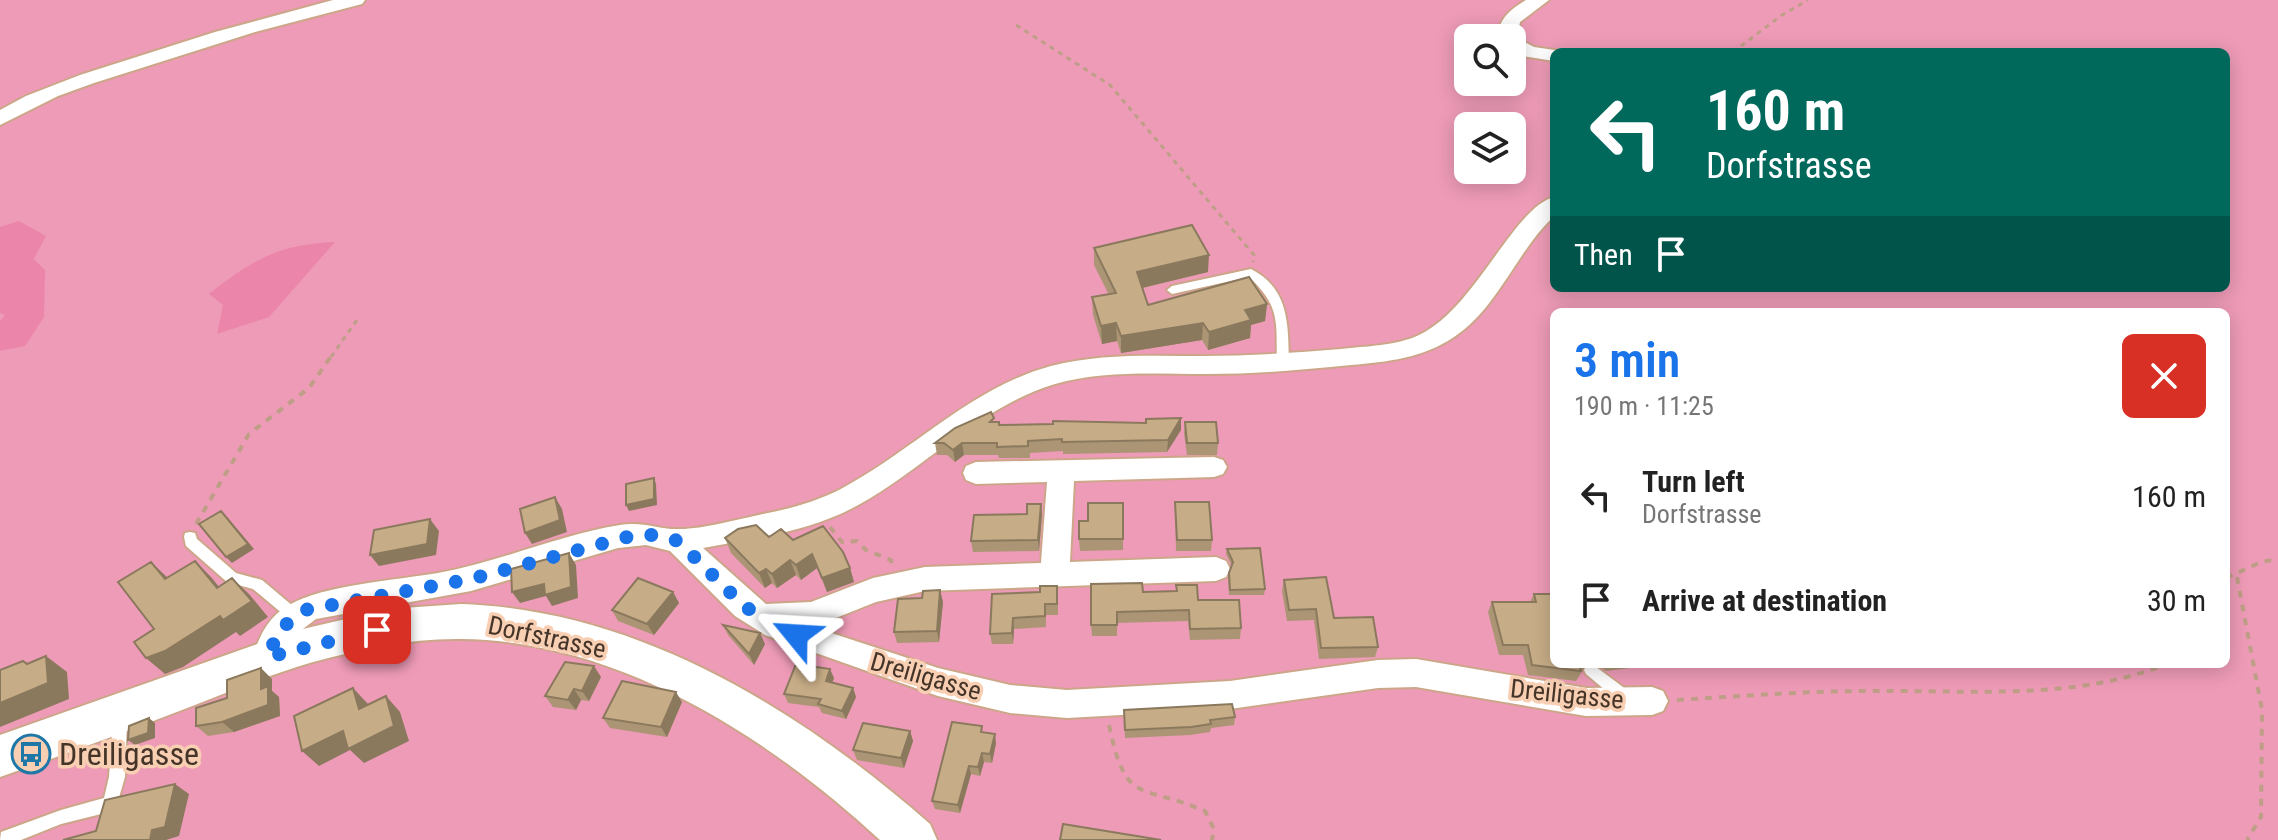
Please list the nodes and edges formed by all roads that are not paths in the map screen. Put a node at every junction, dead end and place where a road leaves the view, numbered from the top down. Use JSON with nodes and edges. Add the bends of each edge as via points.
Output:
{"nodes":[{"id":1,"x":356,"y":0,"type":"edge"},
{"id":2,"x":1540,"y":0,"type":"edge"},
{"id":3,"x":1509,"y":24,"type":"edge"},
{"id":4,"x":1526,"y":50,"type":"edge"},
{"id":5,"x":1550,"y":55,"type":"edge"},
{"id":6,"x":0,"y":119,"type":"edge"},
{"id":7,"x":1550,"y":208,"type":"edge"},
{"id":8,"x":1172,"y":290,"type":"dead end"},
{"id":9,"x":1283,"y":363,"type":"junction"},
{"id":10,"x":1214,"y":467,"type":"dead end"},
{"id":11,"x":1061,"y":471,"type":"junction"},
{"id":12,"x":976,"y":473,"type":"dead end"},
{"id":13,"x":190,"y":537,"type":"road end"},
{"id":14,"x":678,"y":541,"type":"junction"},
{"id":15,"x":1216,"y":569,"type":"dead end"},
{"id":16,"x":1055,"y":574,"type":"junction"},
{"id":17,"x":295,"y":616,"type":"junction"},
{"id":18,"x":760,"y":617,"type":"junction"},
{"id":19,"x":268,"y":657,"type":"junction"},
{"id":20,"x":1590,"y":668,"type":"edge"},
{"id":21,"x":1591,"y":668,"type":"edge"},
{"id":22,"x":1586,"y":702,"type":"junction"},
{"id":23,"x":1641,"y":702,"type":"joint"},
{"id":24,"x":120,"y":713,"type":"junction"},
{"id":25,"x":1,"y":760,"type":"edge"},
{"id":26,"x":110,"y":804,"type":"junction"},
{"id":27,"x":102,"y":835,"type":"edge"},
{"id":28,"x":1,"y":840,"type":"edge"},
{"id":29,"x":914,"y":840,"type":"edge"}],
"edges":[{"from":1,"to":6,"type":"street","via":[[240,30],[49,92]]},
{"from":2,"to":3,"type":"street"},
{"from":4,"to":5,"type":"street"},
{"from":7,"to":9,"type":"street","via":[[1521,237],[1449,331],[1407,349]]},
{"from":8,"to":9,"type":"lane","via":[[1251,273],[1281,306]]},
{"from":9,"to":14,"type":"street","via":[[1102,366],[1049,376],[1015,389],[822,510]]},
{"from":10,"to":11,"type":"street"},
{"from":11,"to":12,"type":"street"},
{"from":11,"to":16,"type":"street"},
{"from":13,"to":17,"type":"lane","via":[[232,578],[257,584]]},
{"from":14,"to":17,"type":"street","via":[[646,534],[618,537],[505,571],[326,604]]},
{"from":14,"to":18,"type":"street","name":"Dreiligasse"},
{"from":15,"to":16,"type":"street"},
{"from":16,"to":18,"type":"street","via":[[904,581],[812,615]]},
{"from":17,"to":19,"type":"street","via":[[279,630]]},
{"from":18,"to":22,"type":"street","name":"Dreiligasse","via":[[827,646],[985,694],[1037,702],[1230,695],[1398,673]]},
{"from":19,"to":24,"type":"street","name":"Dorfstrasse"},
{"from":19,"to":29,"type":"street","name":"Dorfstrasse","via":[[334,638],[422,623],[477,622],[566,636],[694,684],[825,767]]},
{"from":20,"to":22,"type":"lane"},
{"from":21,"to":23,"type":"lane"},
{"from":22,"to":23,"type":"street","name":"Dreiligasse"},
{"from":24,"to":25,"type":"street","name":"Dorfstrasse"},
{"from":24,"to":26,"type":"lane","via":[[117,777]]},
{"from":26,"to":27,"type":"lane"},
{"from":26,"to":28,"type":"lane"}]}
